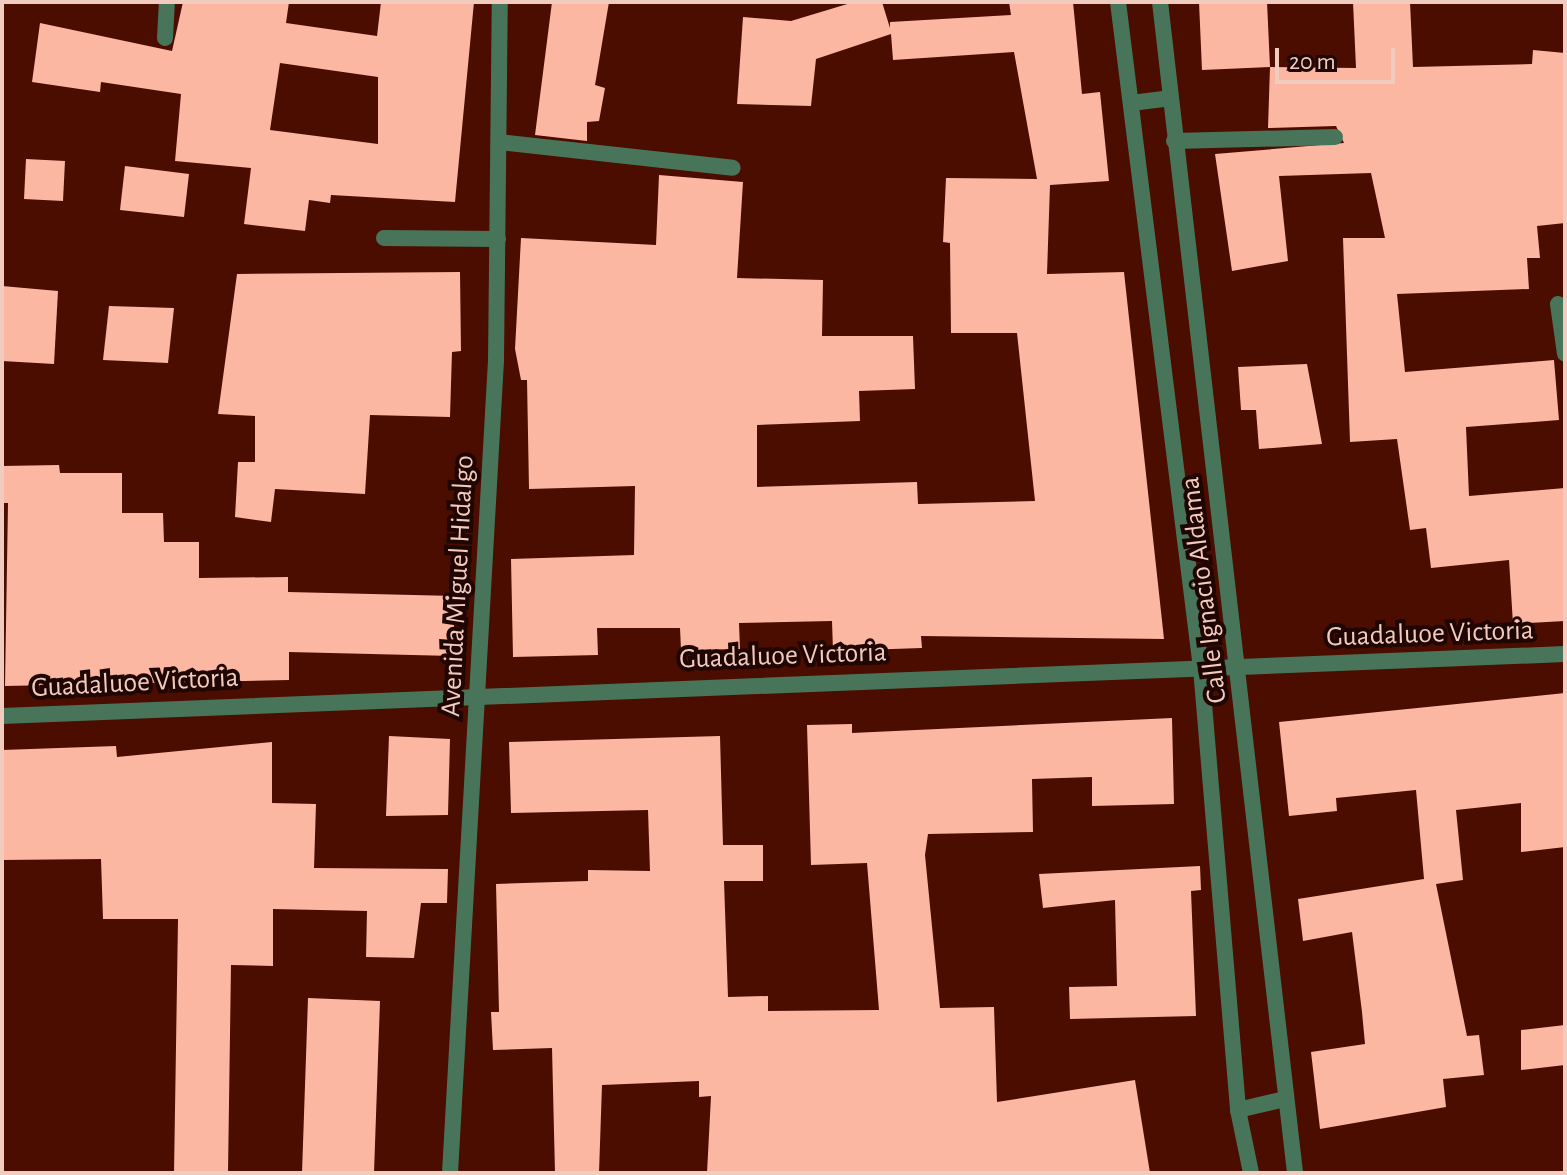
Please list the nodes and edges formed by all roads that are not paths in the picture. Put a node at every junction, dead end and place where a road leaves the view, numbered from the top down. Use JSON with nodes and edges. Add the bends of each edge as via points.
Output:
{"nodes":[{"id":1,"x":167,"y":2,"type":"edge"},
{"id":2,"x":500,"y":2,"type":"edge"},
{"id":3,"x":1118,"y":2,"type":"edge"},
{"id":4,"x":1160,"y":2,"type":"edge"},
{"id":5,"x":165,"y":38,"type":"dead end"},
{"id":6,"x":1170,"y":98,"type":"junction"},
{"id":7,"x":1131,"y":103,"type":"junction"},
{"id":8,"x":1335,"y":137,"type":"dead end"},
{"id":9,"x":1174,"y":141,"type":"junction"},
{"id":10,"x":499,"y":142,"type":"junction"},
{"id":11,"x":733,"y":168,"type":"dead end"},
{"id":12,"x":384,"y":238,"type":"dead end"},
{"id":13,"x":498,"y":239,"type":"junction"},
{"id":14,"x":1558,"y":304,"type":"dead end"},
{"id":15,"x":1565,"y":354,"type":"edge"},
{"id":16,"x":1565,"y":654,"type":"edge"},
{"id":17,"x":1241,"y":667,"type":"junction"},
{"id":18,"x":1201,"y":668,"type":"junction"},
{"id":19,"x":479,"y":692,"type":"junction"},
{"id":20,"x":2,"y":716,"type":"edge"},
{"id":21,"x":1281,"y":1100,"type":"junction"},
{"id":22,"x":1238,"y":1110,"type":"junction"},
{"id":23,"x":450,"y":1173,"type":"edge"},
{"id":24,"x":1251,"y":1173,"type":"edge"},
{"id":25,"x":1295,"y":1173,"type":"edge"}],
"edges":[{"from":1,"to":5,"type":"street"},
{"from":2,"to":10,"type":"street","name":"Avenida Miguel Hidalgo"},
{"from":3,"to":7,"type":"street","name":"Calle Ignacio Aldama"},
{"from":4,"to":6,"type":"street","name":"Calle Ignacio Aldama"},
{"from":6,"to":7,"type":"street"},
{"from":6,"to":9,"type":"street","name":"Calle Ignacio Aldama"},
{"from":7,"to":18,"type":"street","name":"Calle Ignacio Aldama"},
{"from":8,"to":9,"type":"street"},
{"from":9,"to":17,"type":"street","name":"Calle Ignacio Aldama"},
{"from":10,"to":11,"type":"street"},
{"from":10,"to":13,"type":"street","name":"Avenida Miguel Hidalgo"},
{"from":12,"to":13,"type":"street"},
{"from":13,"to":19,"type":"street","name":"Avenida Miguel Hidalgo"},
{"from":14,"to":15,"type":"street"},
{"from":16,"to":17,"type":"street","name":"Guadaluoe Victoria"},
{"from":17,"to":18,"type":"street","name":"Guadaluoe Victoria"},
{"from":17,"to":21,"type":"street","name":"Calle Ignacio Aldama"},
{"from":18,"to":19,"type":"street","name":"Guadaluoe Victoria"},
{"from":18,"to":22,"type":"street","name":"Calle Ignacio Aldama"},
{"from":19,"to":20,"type":"street","name":"Guadaluoe Victoria"},
{"from":19,"to":23,"type":"street","name":"Avenida Miguel Hidalgo"},
{"from":21,"to":22,"type":"street"},
{"from":21,"to":25,"type":"street","name":"Calle Ignacio Aldama"},
{"from":22,"to":24,"type":"street","name":"Calle Ignacio Aldama"}]}
